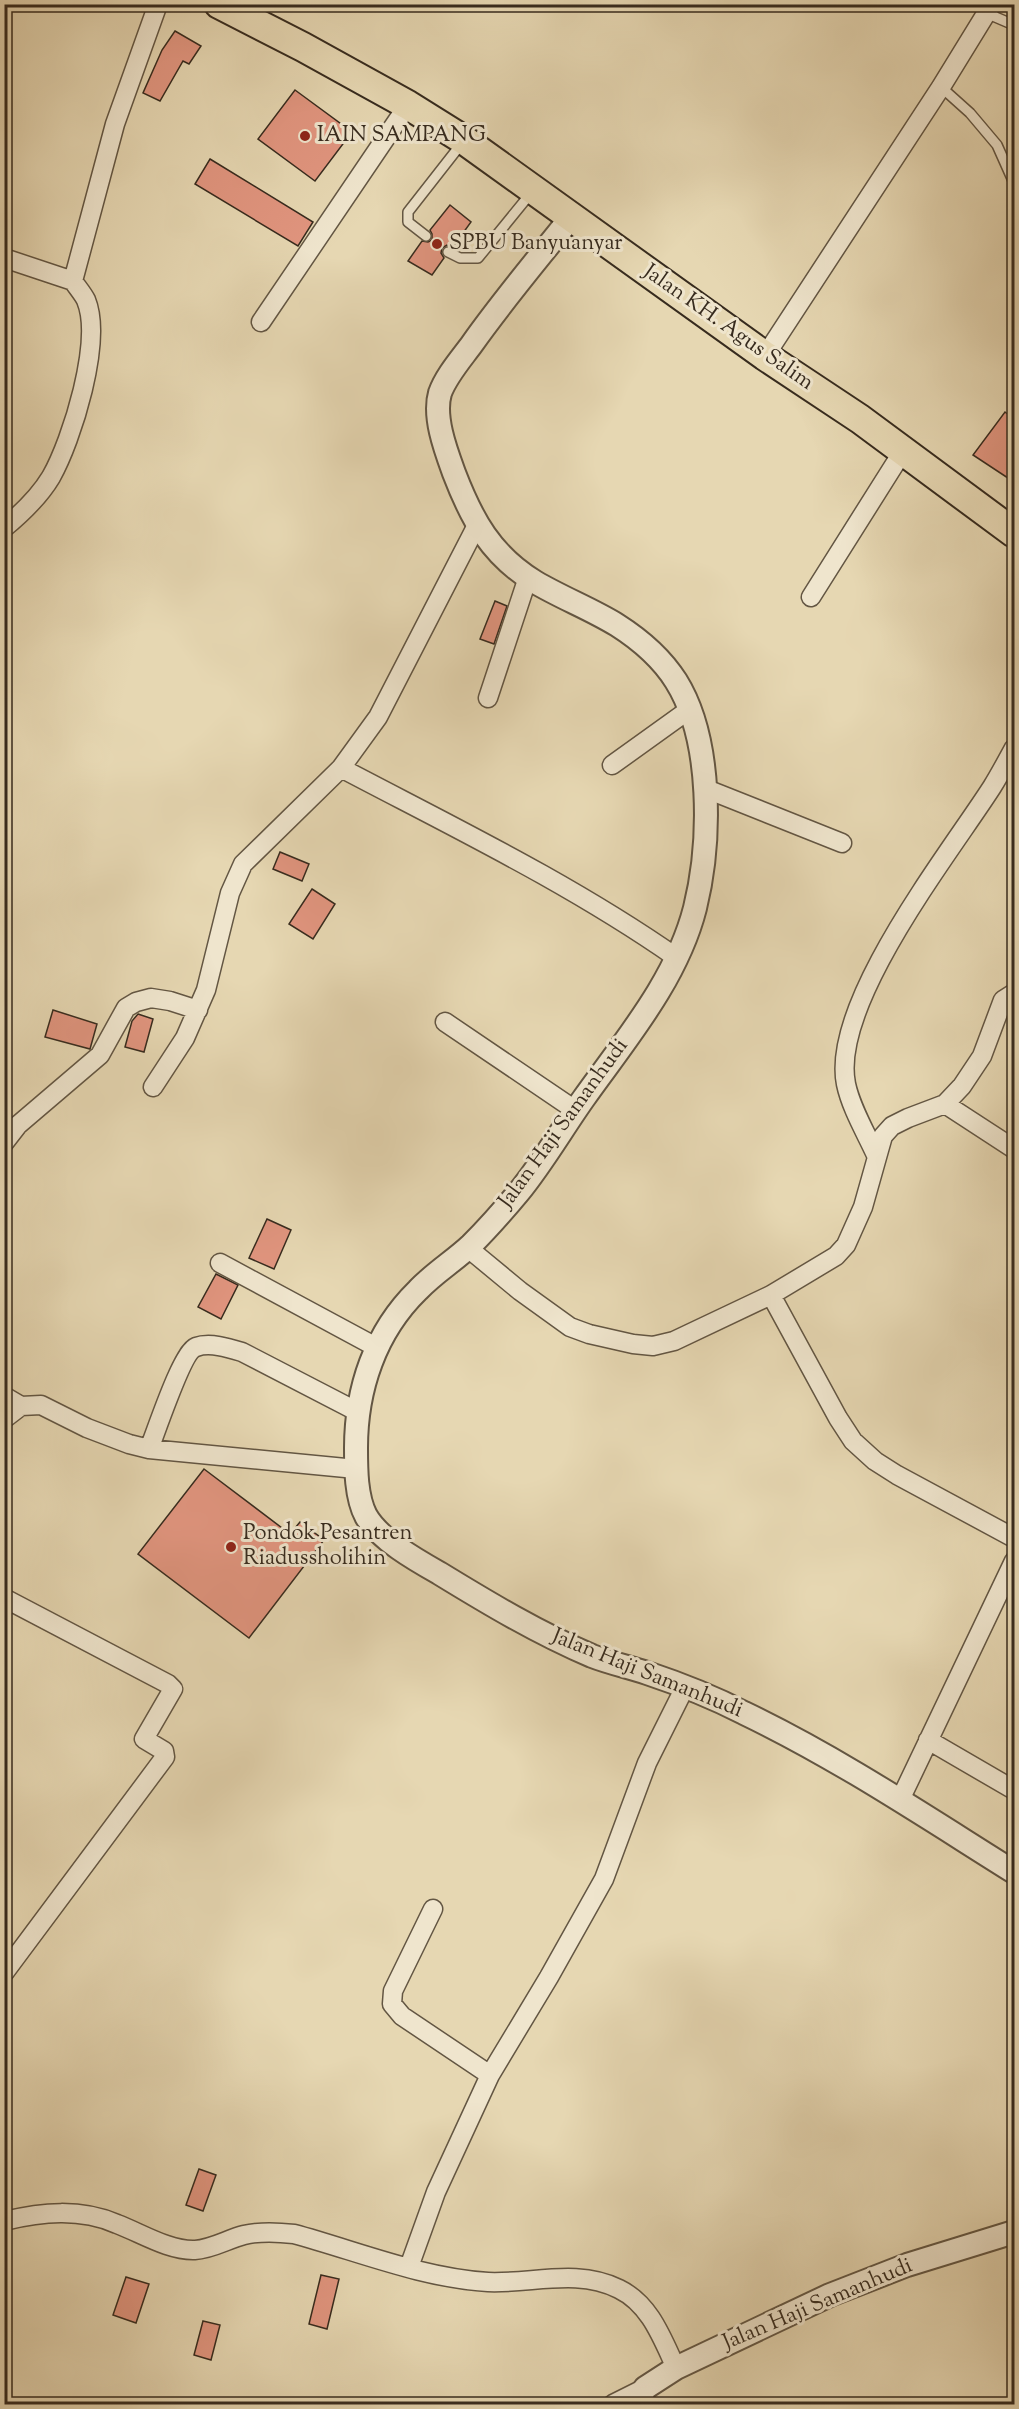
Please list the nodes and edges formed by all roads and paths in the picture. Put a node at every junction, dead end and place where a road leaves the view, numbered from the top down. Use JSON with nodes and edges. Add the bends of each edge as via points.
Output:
{"nodes":[{"id":1,"x":158,"y":4,"type":"edge"},
{"id":2,"x":219,"y":4,"type":"edge"},
{"id":3,"x":989,"y":9,"type":"edge"},
{"id":4,"x":1014,"y":25,"type":"edge"},
{"id":5,"x":941,"y":87,"type":"junction"},
{"id":6,"x":408,"y":105,"type":"junction"},
{"id":7,"x":464,"y":140,"type":"junction"},
{"id":8,"x":1014,"y":183,"type":"edge"},
{"id":9,"x":535,"y":189,"type":"junction"},
{"id":10,"x":572,"y":216,"type":"junction"},
{"id":11,"x":426,"y":236,"type":"dead end"},
{"id":12,"x":448,"y":252,"type":"dead end"},
{"id":13,"x":4,"y":258,"type":"edge"},
{"id":14,"x":73,"y":281,"type":"junction"},
{"id":15,"x":261,"y":322,"type":"dead end"},
{"id":16,"x":765,"y":356,"type":"junction"},
{"id":17,"x":903,"y":451,"type":"junction"},
{"id":18,"x":478,"y":523,"type":"junction"},
{"id":19,"x":4,"y":528,"type":"edge"},
{"id":20,"x":1014,"y":532,"type":"edge"},
{"id":21,"x":528,"y":577,"type":"junction"},
{"id":22,"x":811,"y":597,"type":"dead end"},
{"id":23,"x":488,"y":698,"type":"dead end"},
{"id":24,"x":690,"y":709,"type":"junction"},
{"id":25,"x":1014,"y":748,"type":"edge"},
{"id":26,"x":612,"y":765,"type":"dead end"},
{"id":27,"x":341,"y":768,"type":"junction"},
{"id":28,"x":704,"y":788,"type":"junction"},
{"id":29,"x":842,"y":843,"type":"dead end"},
{"id":30,"x":677,"y":958,"type":"junction"},
{"id":31,"x":1014,"y":993,"type":"edge"},
{"id":32,"x":198,"y":1010,"type":"junction"},
{"id":33,"x":445,"y":1022,"type":"dead end"},
{"id":34,"x":153,"y":1088,"type":"dead end"},
{"id":35,"x":945,"y":1104,"type":"junction"},
{"id":36,"x":575,"y":1110,"type":"junction"},
{"id":37,"x":4,"y":1143,"type":"edge"},
{"id":38,"x":1014,"y":1149,"type":"edge"},
{"id":39,"x":876,"y":1155,"type":"junction"},
{"id":40,"x":468,"y":1248,"type":"junction"},
{"id":41,"x":220,"y":1263,"type":"dead end"},
{"id":42,"x":771,"y":1295,"type":"junction"},
{"id":43,"x":376,"y":1347,"type":"junction"},
{"id":44,"x":4,"y":1396,"type":"edge"},
{"id":45,"x":21,"y":1406,"type":"junction"},
{"id":46,"x":358,"y":1412,"type":"junction"},
{"id":47,"x":4,"y":1419,"type":"edge"},
{"id":48,"x":149,"y":1449,"type":"junction"},
{"id":49,"x":356,"y":1469,"type":"junction"},
{"id":50,"x":1014,"y":1538,"type":"edge"},
{"id":51,"x":1014,"y":1561,"type":"edge"},
{"id":52,"x":4,"y":1598,"type":"edge"},
{"id":53,"x":685,"y":1687,"type":"junction"},
{"id":54,"x":928,"y":1740,"type":"junction"},
{"id":55,"x":1014,"y":1790,"type":"edge"},
{"id":56,"x":900,"y":1800,"type":"junction"},
{"id":57,"x":1014,"y":1872,"type":"edge"},
{"id":58,"x":433,"y":1909,"type":"dead end"},
{"id":59,"x":4,"y":1973,"type":"edge"},
{"id":60,"x":490,"y":2074,"type":"junction"},
{"id":61,"x":4,"y":2222,"type":"edge"},
{"id":62,"x":1014,"y":2232,"type":"edge"},
{"id":63,"x":409,"y":2267,"type":"junction"},
{"id":64,"x":676,"y":2368,"type":"junction"},
{"id":65,"x":641,"y":2396,"type":"edge"},
{"id":66,"x":613,"y":2404,"type":"edge"}],
"edges":[{"from":1,"to":14,"type":"street","via":[[115,124]]},
{"from":2,"to":6,"type":"highway","name":"Jalan KH. Agus Salim"},
{"from":3,"to":4,"type":"lane"},
{"from":3,"to":5,"type":"street"},
{"from":5,"to":8,"type":"lane","via":[[997,145]]},
{"from":5,"to":16,"type":"street"},
{"from":6,"to":7,"type":"highway","name":"Jalan KH. Agus Salim"},
{"from":6,"to":15,"type":"street"},
{"from":7,"to":9,"type":"highway","name":"Jalan KH. Agus Salim"},
{"from":7,"to":11,"type":"lane","via":[[408,212],[408,222]]},
{"from":9,"to":10,"type":"highway","name":"Jalan KH. Agus Salim"},
{"from":9,"to":12,"type":"lane","via":[[478,258],[467,260]]},
{"from":10,"to":16,"type":"highway","name":"Jalan KH. Agus Salim"},
{"from":10,"to":18,"type":"street","name":"Jalan Haji Samanhudi","via":[[475,340],[441,392],[439,410],[448,458]]},
{"from":13,"to":14,"type":"street"},
{"from":14,"to":19,"type":"street","via":[[86,300],[91,328],[86,373],[67,444],[50,479]]},
{"from":16,"to":17,"type":"highway","name":"Jalan KH. Agus Salim"},
{"from":17,"to":20,"type":"highway","name":"Jalan KH. Agus Salim"},
{"from":17,"to":22,"type":"street"},
{"from":18,"to":21,"type":"street","name":"Jalan Haji Samanhudi","via":[[490,544]]},
{"from":18,"to":27,"type":"street","via":[[378,717]]},
{"from":21,"to":23,"type":"street"},
{"from":21,"to":24,"type":"street","name":"Jalan Haji Samanhudi","via":[[621,627],[655,655],[675,679]]},
{"from":24,"to":26,"type":"street"},
{"from":24,"to":28,"type":"street","name":"Jalan Haji Samanhudi"},
{"from":25,"to":39,"type":"street","via":[[993,786],[912,905],[865,992],[850,1032],[846,1083]]},
{"from":27,"to":30,"type":"street","via":[[561,884]]},
{"from":27,"to":32,"type":"street","via":[[243,864],[230,893],[213,968]]},
{"from":28,"to":29,"type":"street"},
{"from":28,"to":30,"type":"street","name":"Jalan Haji Samanhudi","via":[[700,886]]},
{"from":30,"to":36,"type":"street","name":"Jalan Haji Samanhudi","via":[[642,1016]]},
{"from":31,"to":35,"type":"street","via":[[1003,1000],[975,1069]]},
{"from":32,"to":34,"type":"street"},
{"from":32,"to":37,"type":"street","via":[[151,998],[126,1008],[100,1055],[18,1125]]},
{"from":33,"to":36,"type":"street"},
{"from":35,"to":38,"type":"street"},
{"from":35,"to":39,"type":"street","via":[[892,1126],[883,1136]]},
{"from":36,"to":40,"type":"street","name":"Jalan Haji Samanhudi","via":[[522,1188]]},
{"from":39,"to":42,"type":"street","via":[[863,1207],[846,1245],[836,1256]]},
{"from":40,"to":42,"type":"street","via":[[570,1327],[633,1344],[653,1346],[674,1341]]},
{"from":40,"to":43,"type":"street","name":"Jalan Haji Samanhudi","via":[[418,1288],[385,1329]]},
{"from":41,"to":43,"type":"street"},
{"from":42,"to":50,"type":"street","via":[[853,1441],[897,1475]]},
{"from":43,"to":46,"type":"street","name":"Jalan Haji Samanhudi"},
{"from":44,"to":45,"type":"street"},
{"from":45,"to":47,"type":"street"},
{"from":45,"to":48,"type":"street","via":[[40,1405],[87,1428]]},
{"from":46,"to":48,"type":"street","via":[[242,1352],[196,1347],[179,1372]]},
{"from":46,"to":49,"type":"street","name":"Jalan Haji Samanhudi"},
{"from":48,"to":49,"type":"street"},
{"from":49,"to":53,"type":"street","name":"Jalan Haji Samanhudi","via":[[365,1515],[373,1526],[418,1561],[552,1637],[597,1658]]},
{"from":51,"to":54,"type":"street"},
{"from":52,"to":59,"type":"street","via":[[173,1689],[144,1739],[164,1751],[165,1757]]},
{"from":53,"to":56,"type":"street","name":"Jalan Haji Samanhudi","via":[[772,1726]]},
{"from":53,"to":60,"type":"street","via":[[647,1763],[604,1879]]},
{"from":54,"to":55,"type":"street"},
{"from":54,"to":56,"type":"street"},
{"from":56,"to":57,"type":"street","name":"Jalan Haji Samanhudi"},
{"from":58,"to":60,"type":"street","via":[[393,1991],[392,2004],[402,2016]]},
{"from":60,"to":63,"type":"street","via":[[436,2192]]},
{"from":61,"to":63,"type":"street","via":[[24,2216],[73,2212],[195,2250],[269,2231],[294,2234]]},
{"from":62,"to":64,"type":"street","name":"Jalan Haji Samanhudi","via":[[907,2265],[830,2295]]},
{"from":63,"to":64,"type":"street","via":[[489,2282],[596,2279],[621,2289],[645,2309]]},
{"from":64,"to":65,"type":"street","name":"Jalan Haji Samanhudi"},
{"from":65,"to":66,"type":"street"}]}
